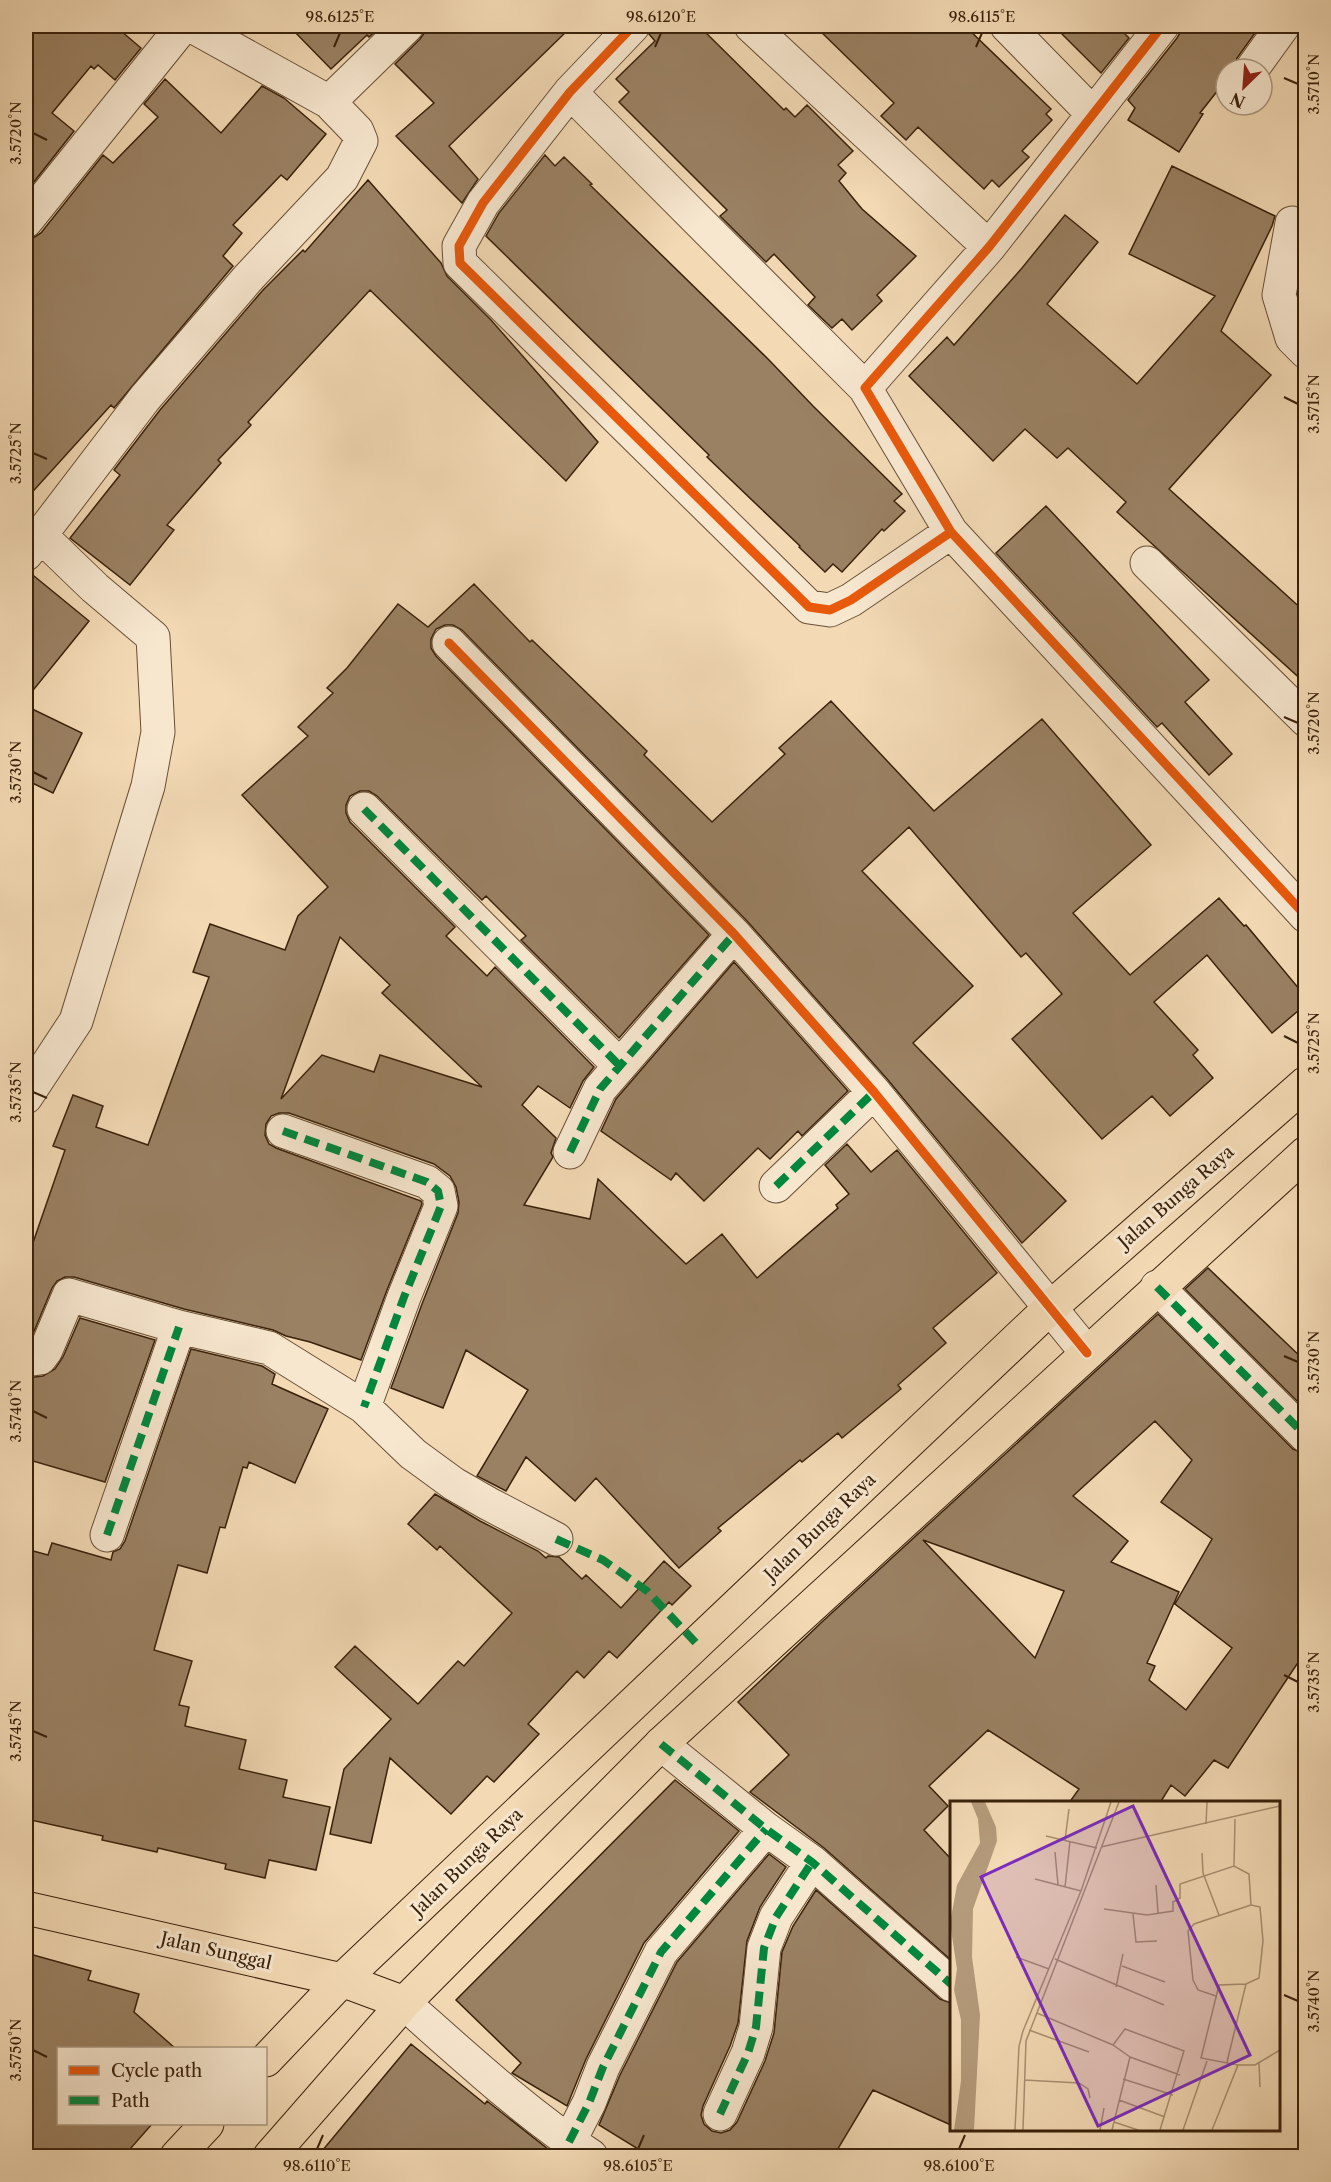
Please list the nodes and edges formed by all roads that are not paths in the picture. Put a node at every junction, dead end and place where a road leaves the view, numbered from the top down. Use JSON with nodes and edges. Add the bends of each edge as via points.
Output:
{"nodes":[{"id":1,"x":183,"y":26,"type":"edge"},
{"id":2,"x":192,"y":26,"type":"edge"},
{"id":3,"x":407,"y":26,"type":"edge"},
{"id":4,"x":633,"y":26,"type":"edge"},
{"id":5,"x":751,"y":26,"type":"edge"},
{"id":6,"x":1006,"y":26,"type":"edge"},
{"id":7,"x":1161,"y":26,"type":"edge"},
{"id":8,"x":1283,"y":26,"type":"edge"},
{"id":9,"x":1261,"y":57,"type":"edge"},
{"id":10,"x":570,"y":92,"type":"junction"},
{"id":11,"x":328,"y":102,"type":"junction"},
{"id":12,"x":1093,"y":114,"type":"junction"},
{"id":13,"x":26,"y":222,"type":"edge"},
{"id":14,"x":1292,"y":223,"type":"dead end"},
{"id":15,"x":989,"y":247,"type":"junction"},
{"id":16,"x":1305,"y":351,"type":"edge"},
{"id":17,"x":865,"y":388,"type":"junction"},
{"id":18,"x":951,"y":532,"type":"junction"},
{"id":19,"x":33,"y":544,"type":"edge"},
{"id":20,"x":1147,"y":563,"type":"dead end"},
{"id":21,"x":449,"y":643,"type":"dead end"},
{"id":22,"x":1305,"y":720,"type":"edge"},
{"id":23,"x":364,"y":809,"type":"dead end"},
{"id":24,"x":1305,"y":916,"type":"edge"},
{"id":25,"x":734,"y":934,"type":"junction"},
{"id":26,"x":620,"y":1066,"type":"junction"},
{"id":27,"x":1305,"y":1083,"type":"edge"},
{"id":28,"x":874,"y":1092,"type":"junction"},
{"id":29,"x":26,"y":1097,"type":"edge"},
{"id":30,"x":283,"y":1131,"type":"dead end"},
{"id":31,"x":570,"y":1152,"type":"dead end"},
{"id":32,"x":1305,"y":1153,"type":"edge"},
{"id":33,"x":776,"y":1186,"type":"dead end"},
{"id":34,"x":1157,"y":1287,"type":"junction"},
{"id":35,"x":1050,"y":1308,"type":"junction"},
{"id":36,"x":179,"y":1327,"type":"junction"},
{"id":37,"x":1087,"y":1353,"type":"junction"},
{"id":38,"x":26,"y":1360,"type":"edge"},
{"id":39,"x":364,"y":1407,"type":"junction"},
{"id":40,"x":1305,"y":1436,"type":"edge"},
{"id":41,"x":107,"y":1535,"type":"dead end"},
{"id":42,"x":556,"y":1539,"type":"dead end"},
{"id":43,"x":661,"y":1744,"type":"junction"},
{"id":44,"x":766,"y":1829,"type":"junction"},
{"id":45,"x":812,"y":1862,"type":"junction"},
{"id":46,"x":26,"y":1908,"type":"edge"},
{"id":47,"x":342,"y":1980,"type":"junction"},
{"id":48,"x":950,"y":1984,"type":"edge"},
{"id":49,"x":404,"y":2003,"type":"junction"},
{"id":50,"x":267,"y":2059,"type":"edge"},
{"id":51,"x":720,"y":2114,"type":"dead end"},
{"id":52,"x":206,"y":2125,"type":"edge"},
{"id":53,"x":580,"y":2149,"type":"edge"},
{"id":54,"x":177,"y":2157,"type":"edge"},
{"id":55,"x":270,"y":2157,"type":"edge"}],
"edges":[{"from":1,"to":13,"type":"street"},
{"from":2,"to":11,"type":"street"},
{"from":3,"to":11,"type":"street"},
{"from":4,"to":10,"type":"street"},
{"from":5,"to":15,"type":"street"},
{"from":6,"to":12,"type":"street"},
{"from":7,"to":12,"type":"street"},
{"from":8,"to":9,"type":"street"},
{"from":10,"to":17,"type":"street"},
{"from":10,"to":18,"type":"street","via":[[483,203],[459,246],[460,263],[809,607],[830,610],[851,600]]},
{"from":11,"to":19,"type":"street","via":[[357,131],[361,141],[342,178],[249,277],[145,398]]},
{"from":12,"to":15,"type":"street"},
{"from":14,"to":16,"type":"street","via":[[1279,295],[1292,338]]},
{"from":15,"to":17,"type":"street"},
{"from":17,"to":18,"type":"street"},
{"from":18,"to":24,"type":"street"},
{"from":19,"to":29,"type":"street","via":[[95,588],[153,637],[158,732],[148,786],[76,1021]]},
{"from":20,"to":22,"type":"street"},
{"from":21,"to":25,"type":"street"},
{"from":23,"to":26,"type":"street"},
{"from":25,"to":26,"type":"street"},
{"from":25,"to":28,"type":"street"},
{"from":26,"to":31,"type":"street","via":[[600,1089]]},
{"from":27,"to":35,"type":"main road","name":"Jalan Bunga Raya"},
{"from":28,"to":33,"type":"street"},
{"from":28,"to":35,"type":"street"},
{"from":30,"to":39,"type":"street","via":[[427,1182],[438,1191],[441,1206]]},
{"from":32,"to":34,"type":"main road"},
{"from":34,"to":37,"type":"main road"},
{"from":34,"to":40,"type":"street"},
{"from":35,"to":37,"type":"street"},
{"from":35,"to":47,"type":"main road","name":"Jalan Bunga Raya"},
{"from":36,"to":38,"type":"street","via":[[69,1295],[46,1350],[40,1358]]},
{"from":36,"to":39,"type":"street","via":[[269,1348]]},
{"from":36,"to":41,"type":"street"},
{"from":37,"to":43,"type":"main road"},
{"from":39,"to":42,"type":"street","via":[[413,1454],[454,1484]]},
{"from":43,"to":44,"type":"street"},
{"from":43,"to":49,"type":"main road"},
{"from":44,"to":45,"type":"street"},
{"from":44,"to":53,"type":"street","via":[[661,1952],[603,2067],[589,2103]]},
{"from":45,"to":48,"type":"street"},
{"from":45,"to":51,"type":"street","via":[[776,1917],[764,1948],[756,2027]]},
{"from":46,"to":47,"type":"main road","name":"Jalan Sunggal"},
{"from":47,"to":49,"type":"main road","name":"Jalan Sunggal"},
{"from":47,"to":50,"type":"main road","name":"Jalan Bunga Raya"},
{"from":49,"to":53,"type":"street","via":[[489,2078]]},
{"from":49,"to":55,"type":"main road"},
{"from":52,"to":54,"type":"main road"}]}
